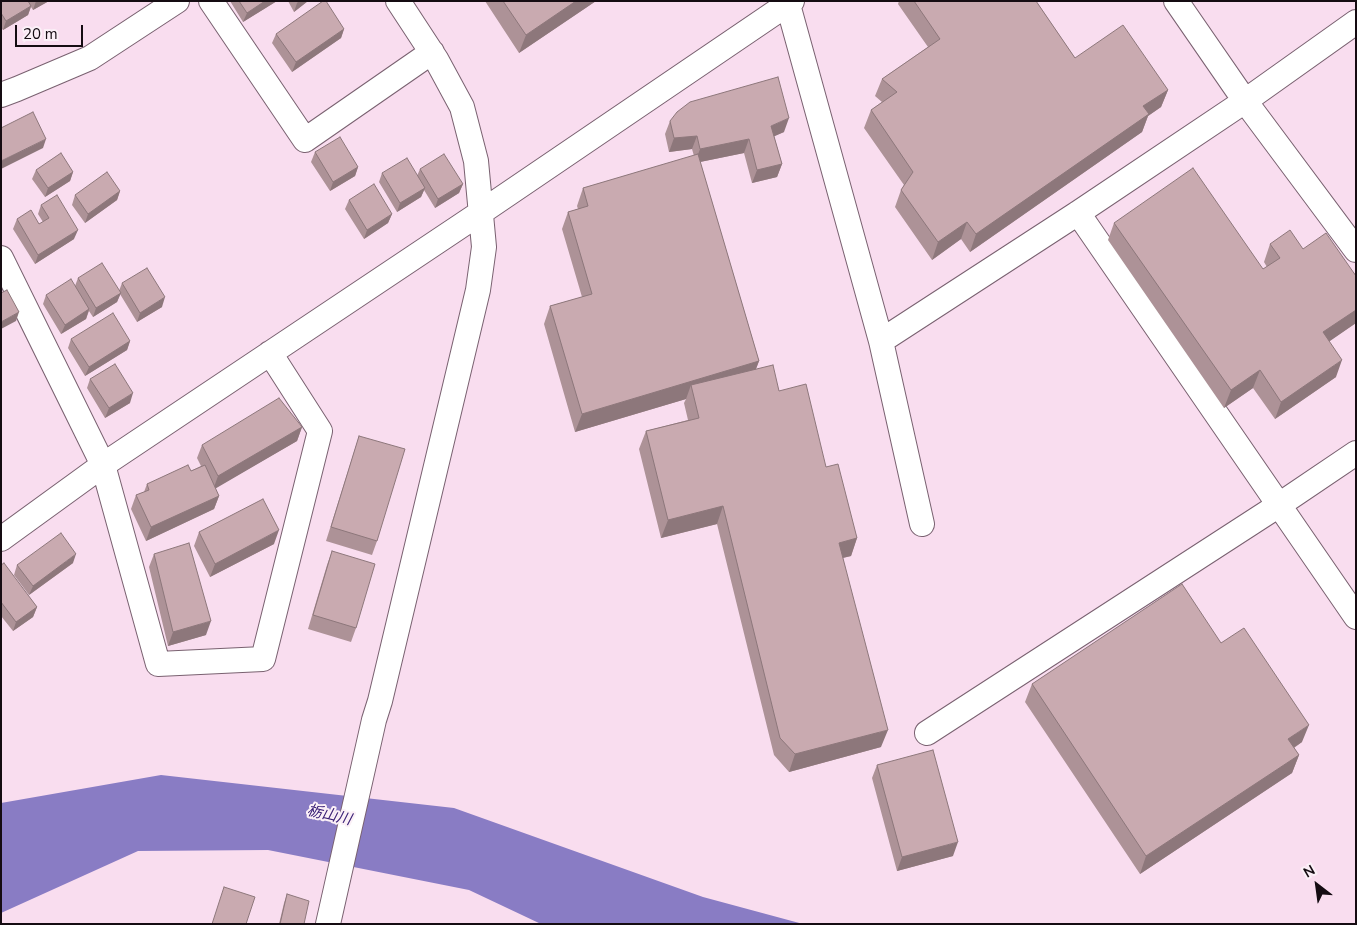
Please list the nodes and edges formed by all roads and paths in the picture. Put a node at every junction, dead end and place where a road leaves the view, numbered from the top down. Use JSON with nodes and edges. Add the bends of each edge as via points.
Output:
{"nodes":[{"id":1,"x":177,"y":1,"type":"edge"},
{"id":2,"x":211,"y":1,"type":"edge"},
{"id":3,"x":398,"y":1,"type":"edge"},
{"id":4,"x":1176,"y":1,"type":"edge"},
{"id":5,"x":788,"y":2,"type":"edge"},
{"id":6,"x":1356,"y":22,"type":"edge"},
{"id":7,"x":432,"y":52,"type":"junction"},
{"id":8,"x":1,"y":95,"type":"edge"},
{"id":9,"x":1245,"y":101,"type":"junction"},
{"id":10,"x":480,"y":213,"type":"junction"},
{"id":11,"x":1078,"y":213,"type":"junction"},
{"id":12,"x":1356,"y":250,"type":"edge"},
{"id":13,"x":1,"y":258,"type":"edge"},
{"id":14,"x":881,"y":341,"type":"junction"},
{"id":15,"x":270,"y":353,"type":"junction"},
{"id":16,"x":1356,"y":453,"type":"edge"},
{"id":17,"x":103,"y":465,"type":"junction"},
{"id":18,"x":1279,"y":505,"type":"junction"},
{"id":19,"x":922,"y":524,"type":"dead end"},
{"id":20,"x":1,"y":539,"type":"edge"},
{"id":21,"x":1356,"y":617,"type":"edge"},
{"id":22,"x":927,"y":733,"type":"dead end"},
{"id":23,"x":328,"y":924,"type":"edge"}],
"edges":[{"from":1,"to":8,"type":"street","via":[[90,58]]},
{"from":2,"to":7,"type":"street","via":[[305,140]]},
{"from":3,"to":7,"type":"street"},
{"from":4,"to":9,"type":"street"},
{"from":5,"to":10,"type":"street"},
{"from":5,"to":14,"type":"street"},
{"from":6,"to":9,"type":"street"},
{"from":7,"to":10,"type":"street","via":[[462,107],[476,161]]},
{"from":9,"to":11,"type":"street"},
{"from":9,"to":12,"type":"street"},
{"from":10,"to":15,"type":"street"},
{"from":10,"to":23,"type":"street","via":[[484,247],[478,290]]},
{"from":11,"to":14,"type":"street"},
{"from":11,"to":18,"type":"street"},
{"from":13,"to":17,"type":"street"},
{"from":14,"to":19,"type":"street"},
{"from":15,"to":17,"type":"street"},
{"from":15,"to":17,"type":"street","via":[[320,431],[263,659],[158,664]]},
{"from":16,"to":18,"type":"street"},
{"from":17,"to":20,"type":"street"},
{"from":18,"to":21,"type":"street"},
{"from":18,"to":22,"type":"street"}]}
